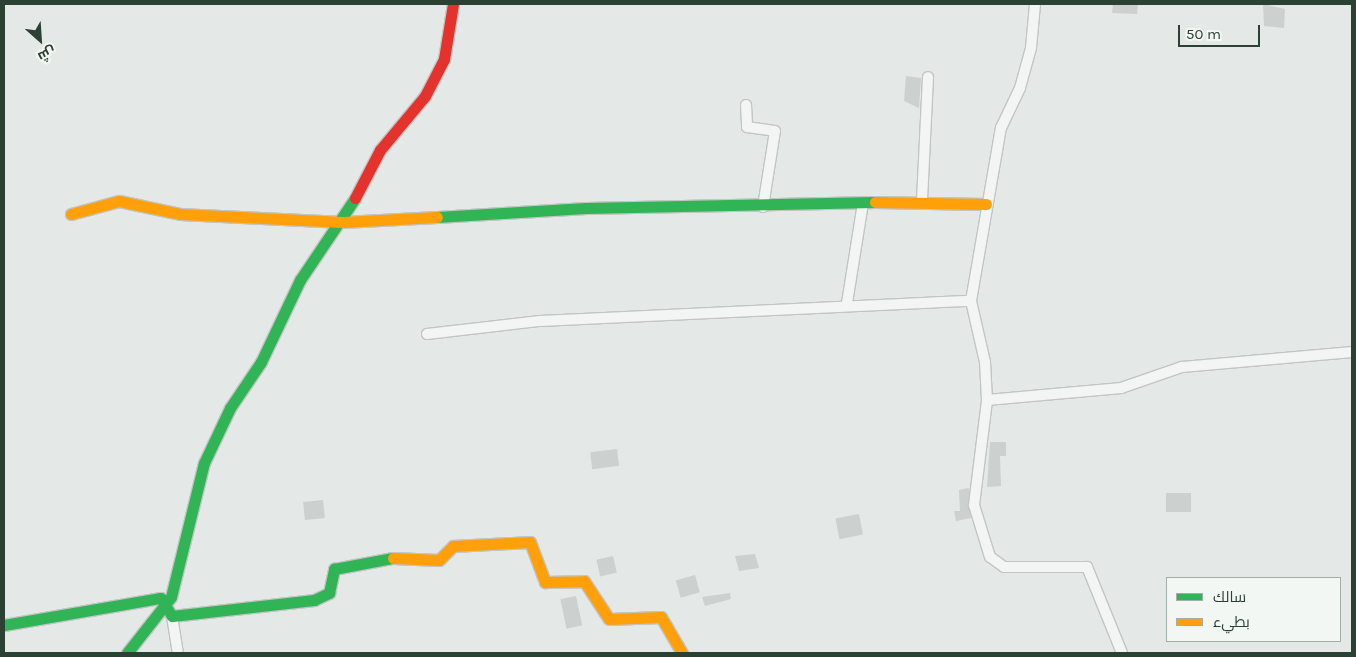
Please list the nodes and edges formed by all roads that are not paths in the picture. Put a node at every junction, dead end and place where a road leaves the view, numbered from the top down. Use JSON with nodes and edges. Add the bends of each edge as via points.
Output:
{"nodes":[{"id":1,"x":453,"y":4,"type":"edge"},
{"id":2,"x":1036,"y":4,"type":"edge"},
{"id":3,"x":928,"y":77,"type":"dead end"},
{"id":4,"x":746,"y":106,"type":"dead end"},
{"id":5,"x":922,"y":200,"type":"junction"},
{"id":6,"x":863,"y":203,"type":"junction"},
{"id":7,"x":986,"y":204,"type":"junction"},
{"id":8,"x":763,"y":207,"type":"junction"},
{"id":9,"x":70,"y":214,"type":"dead end"},
{"id":10,"x":343,"y":222,"type":"junction"},
{"id":11,"x":971,"y":301,"type":"junction"},
{"id":12,"x":847,"y":304,"type":"junction"},
{"id":13,"x":427,"y":334,"type":"dead end"},
{"id":14,"x":1352,"y":352,"type":"edge"},
{"id":15,"x":987,"y":400,"type":"junction"},
{"id":16,"x":169,"y":611,"type":"junction"},
{"id":17,"x":4,"y":625,"type":"edge"},
{"id":18,"x":127,"y":653,"type":"edge"},
{"id":19,"x":178,"y":653,"type":"edge"},
{"id":20,"x":682,"y":653,"type":"edge"},
{"id":21,"x":1122,"y":653,"type":"edge"}],
"edges":[{"from":1,"to":10,"type":"street","via":[[444,59],[425,96],[380,150]]},
{"from":2,"to":7,"type":"street","via":[[1032,48],[1020,88],[1000,128]]},
{"from":3,"to":5,"type":"street"},
{"from":4,"to":8,"type":"street","via":[[747,127],[775,131]]},
{"from":5,"to":6,"type":"street"},
{"from":5,"to":7,"type":"street"},
{"from":6,"to":8,"type":"street"},
{"from":6,"to":12,"type":"street"},
{"from":7,"to":11,"type":"street"},
{"from":8,"to":10,"type":"street","via":[[586,208]]},
{"from":9,"to":10,"type":"street","via":[[118,201],[180,214]]},
{"from":10,"to":16,"type":"street","via":[[300,280],[261,362],[230,408],[204,463]]},
{"from":11,"to":12,"type":"street"},
{"from":11,"to":15,"type":"street","via":[[985,362]]},
{"from":12,"to":13,"type":"street","via":[[749,314],[540,321]]},
{"from":14,"to":15,"type":"street","via":[[1182,367],[1121,388]]},
{"from":15,"to":21,"type":"street","via":[[974,505],[990,557],[1004,567],[1087,567]]},
{"from":16,"to":17,"type":"street","via":[[162,598]]},
{"from":16,"to":18,"type":"street"},
{"from":16,"to":19,"type":"street"},
{"from":16,"to":20,"type":"street","via":[[314,600],[329,593],[334,569],[396,557],[439,560],[453,546],[530,542],[545,582],[584,581],[608,619],[661,617]]}]}
